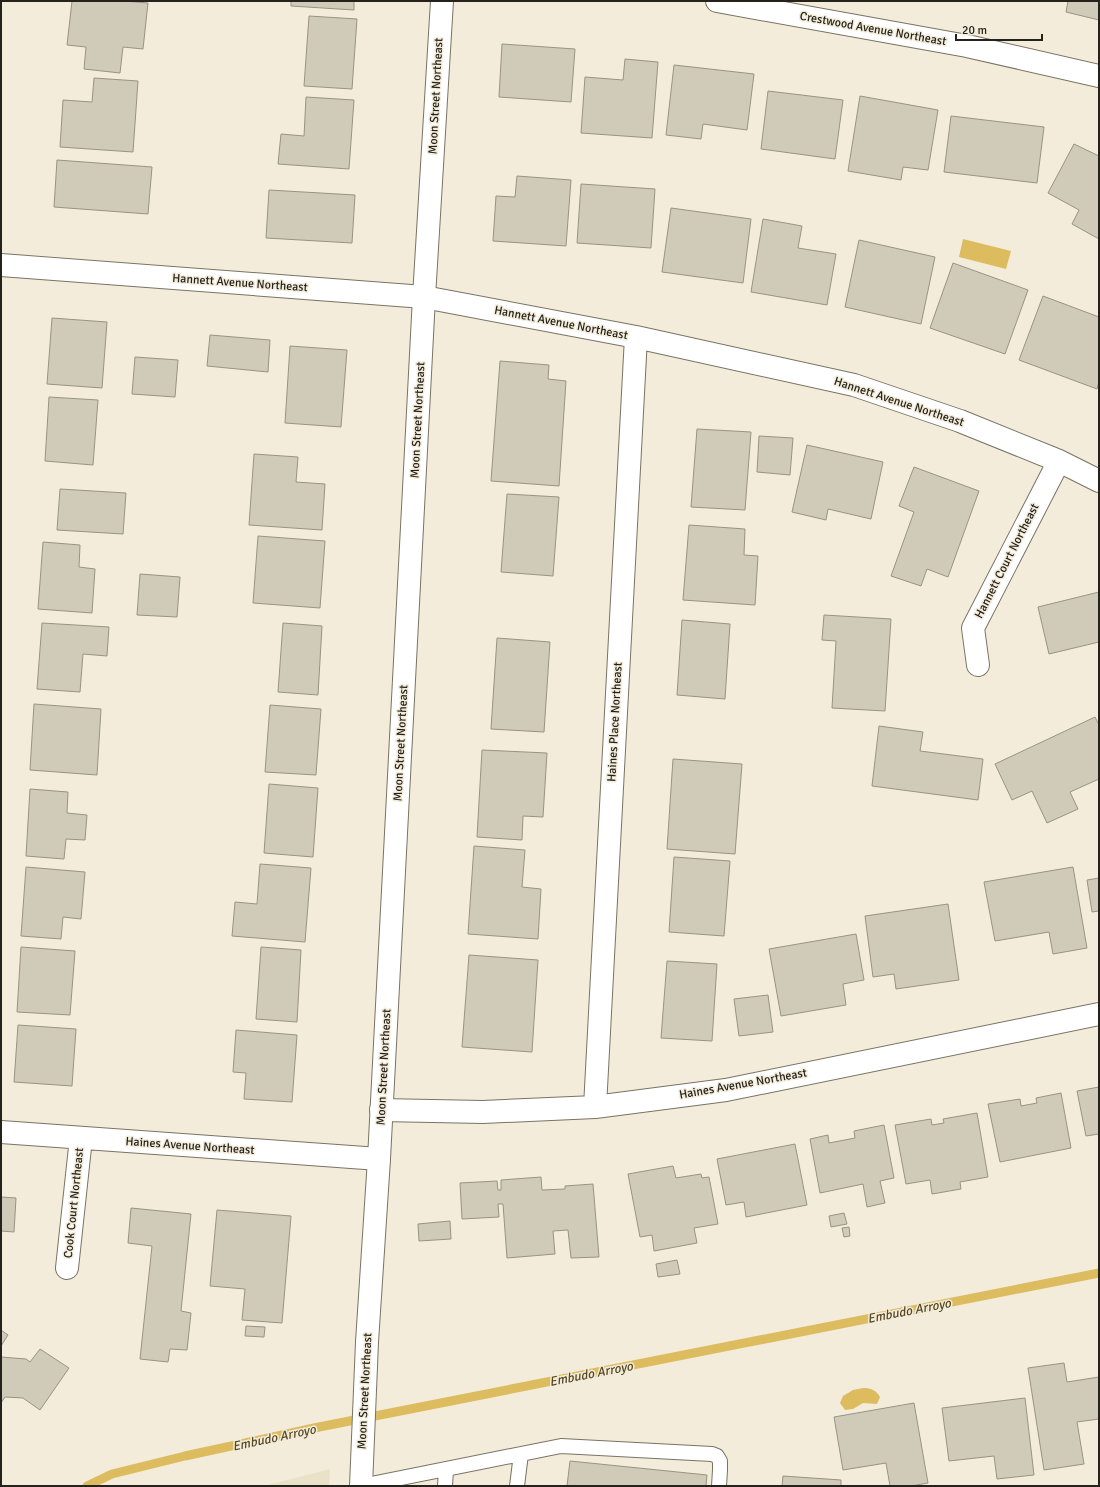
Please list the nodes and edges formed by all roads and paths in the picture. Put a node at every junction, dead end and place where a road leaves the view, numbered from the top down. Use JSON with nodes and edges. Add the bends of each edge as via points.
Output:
{"nodes":[{"id":1,"x":442,"y":1,"type":"edge"},
{"id":2,"x":717,"y":1,"type":"edge"},
{"id":3,"x":1099,"y":76,"type":"edge"},
{"id":4,"x":1,"y":265,"type":"edge"},
{"id":5,"x":424,"y":297,"type":"junction"},
{"id":6,"x":636,"y":337,"type":"junction"},
{"id":7,"x":1059,"y":462,"type":"junction"},
{"id":8,"x":1099,"y":481,"type":"edge"},
{"id":9,"x":978,"y":665,"type":"dead end"},
{"id":10,"x":1099,"y":1014,"type":"edge"},
{"id":11,"x":595,"y":1107,"type":"junction"},
{"id":12,"x":381,"y":1110,"type":"junction"},
{"id":13,"x":1,"y":1132,"type":"edge"},
{"id":14,"x":81,"y":1138,"type":"junction"},
{"id":15,"x":379,"y":1159,"type":"junction"},
{"id":16,"x":67,"y":1268,"type":"dead end"},
{"id":17,"x":521,"y":1454,"type":"junction"},
{"id":18,"x":446,"y":1470,"type":"junction"},
{"id":19,"x":361,"y":1486,"type":"edge"},
{"id":20,"x":444,"y":1486,"type":"edge"},
{"id":21,"x":517,"y":1486,"type":"edge"},
{"id":22,"x":719,"y":1486,"type":"edge"}],
"edges":[{"from":1,"to":5,"type":"street","name":"Moon Street Northeast"},
{"from":2,"to":3,"type":"street","name":"Crestwood Avenue Northeast","via":[[967,46]]},
{"from":4,"to":5,"type":"street","name":"Hannett Avenue Northeast"},
{"from":5,"to":6,"type":"street","name":"Hannett Avenue Northeast"},
{"from":5,"to":12,"type":"street","name":"Moon Street Northeast"},
{"from":6,"to":7,"type":"street","name":"Hannett Avenue Northeast","via":[[854,384],[960,421]]},
{"from":6,"to":11,"type":"street","name":"Haines Place Northeast"},
{"from":7,"to":8,"type":"street","name":"Hannett Avenue Northeast"},
{"from":7,"to":9,"type":"street","name":"Hannett Court Northeast","via":[[973,628]]},
{"from":10,"to":11,"type":"street","name":"Haines Avenue Northeast","via":[[726,1090]]},
{"from":11,"to":12,"type":"street","name":"Haines Avenue Northeast","via":[[483,1112]]},
{"from":12,"to":15,"type":"street","name":"Moon Street Northeast"},
{"from":13,"to":14,"type":"street","name":"Haines Avenue Northeast"},
{"from":14,"to":15,"type":"street","name":"Haines Avenue Northeast"},
{"from":14,"to":16,"type":"street","name":"Cook Court Northeast"},
{"from":15,"to":19,"type":"street","name":"Moon Street Northeast"},
{"from":17,"to":18,"type":"lane"},
{"from":17,"to":21,"type":"lane"},
{"from":17,"to":22,"type":"lane","via":[[561,1446],[712,1454],[720,1461]]},
{"from":18,"to":19,"type":"lane"},
{"from":18,"to":20,"type":"lane"}]}
